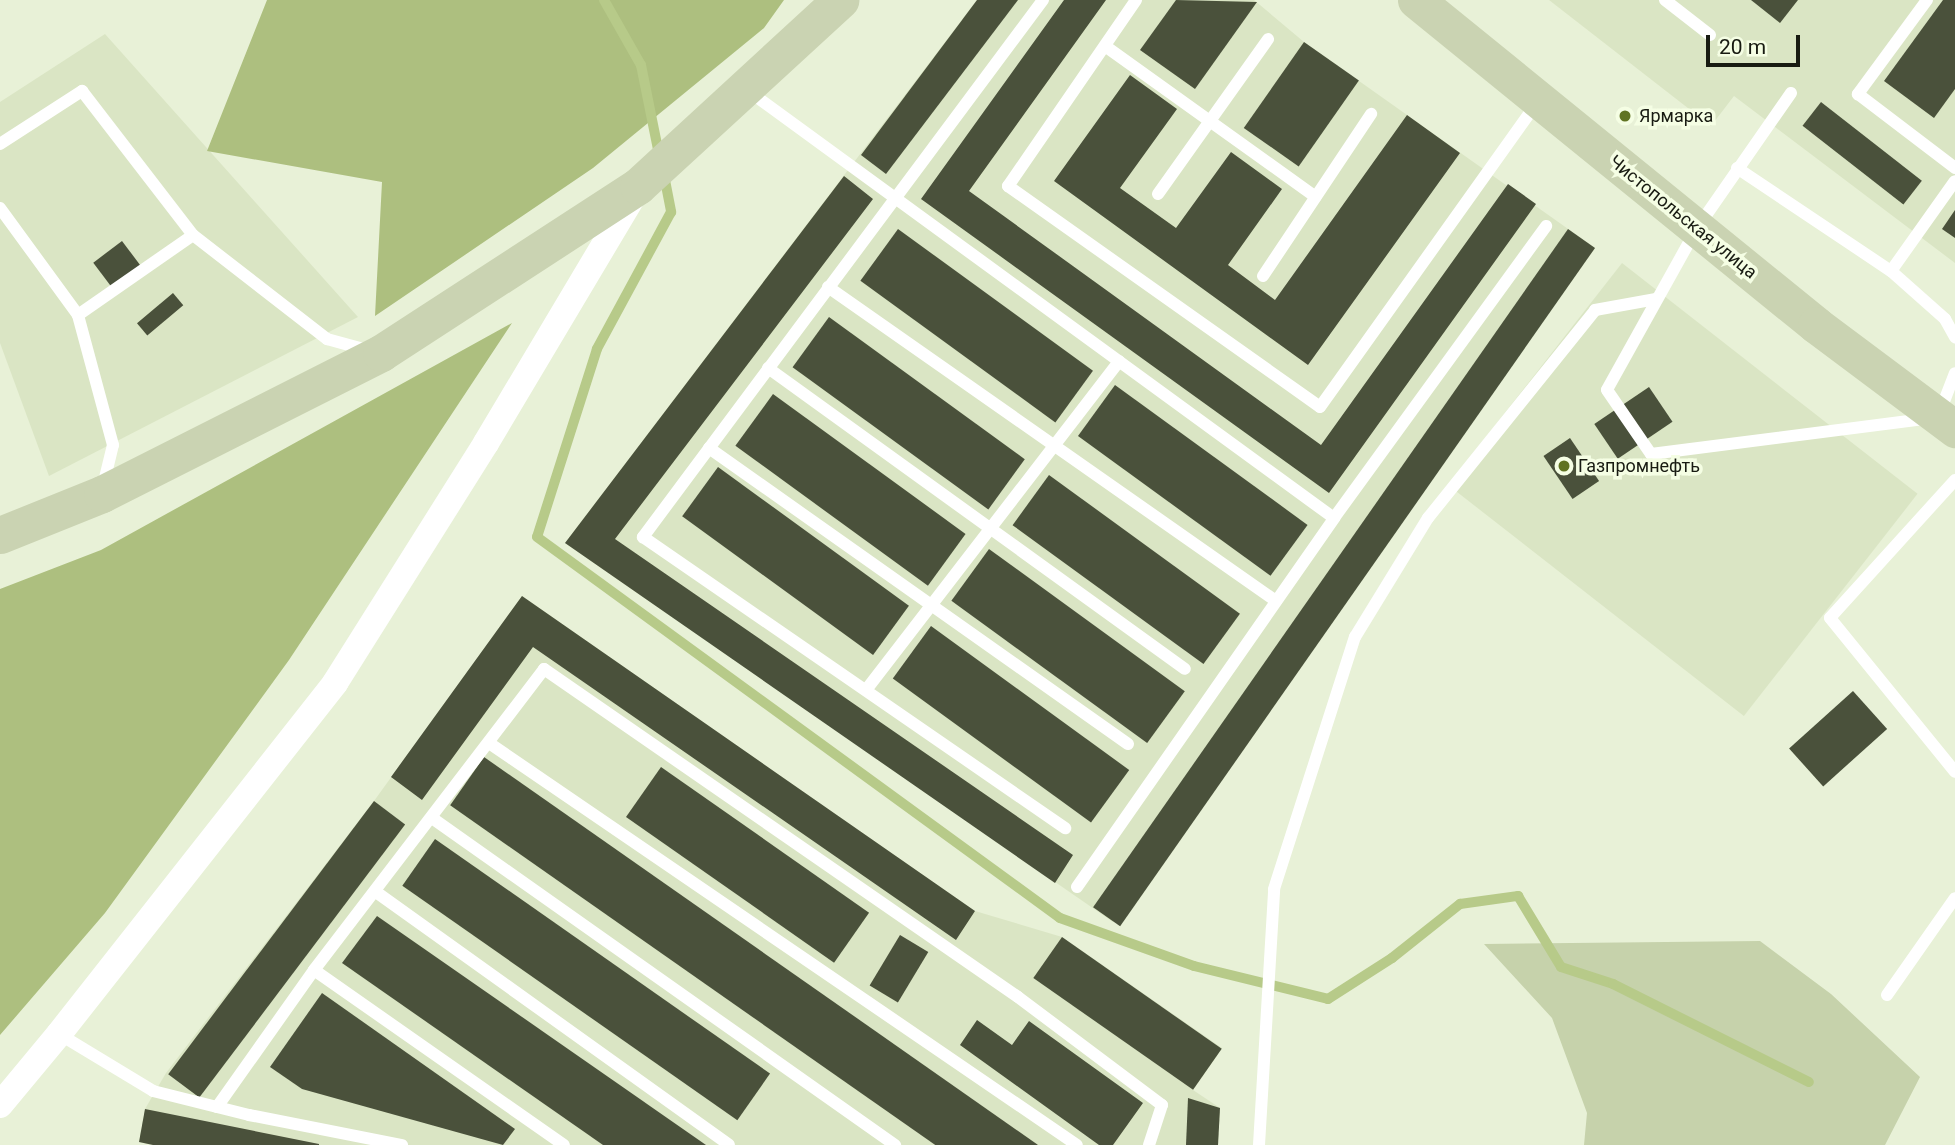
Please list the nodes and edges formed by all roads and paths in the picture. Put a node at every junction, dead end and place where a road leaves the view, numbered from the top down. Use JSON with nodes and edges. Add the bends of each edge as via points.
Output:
{"nodes":[{"id":1,"x":1043,"y":0,"type":"edge"},
{"id":2,"x":1136,"y":0,"type":"edge"},
{"id":3,"x":1416,"y":0,"type":"edge"},
{"id":4,"x":1665,"y":0,"type":"edge"},
{"id":5,"x":1927,"y":0,"type":"edge"},
{"id":6,"x":835,"y":2,"type":"edge"},
{"id":7,"x":1710,"y":35,"type":"dead end"},
{"id":8,"x":1268,"y":39,"type":"dead end"},
{"id":9,"x":1105,"y":46,"type":"junction"},
{"id":10,"x":744,"y":88,"type":"junction"},
{"id":11,"x":1791,"y":93,"type":"dead end"},
{"id":12,"x":1538,"y":101,"type":"junction"},
{"id":13,"x":1371,"y":114,"type":"dead end"},
{"id":14,"x":1209,"y":121,"type":"junction"},
{"id":15,"x":0,"y":144,"type":"edge"},
{"id":16,"x":1737,"y":168,"type":"junction"},
{"id":17,"x":1955,"y":168,"type":"edge"},
{"id":18,"x":1955,"y":181,"type":"edge"},
{"id":19,"x":638,"y":186,"type":"junction"},
{"id":20,"x":1158,"y":194,"type":"dead end"},
{"id":21,"x":894,"y":197,"type":"junction"},
{"id":22,"x":1316,"y":197,"type":"junction"},
{"id":23,"x":0,"y":208,"type":"edge"},
{"id":24,"x":1546,"y":226,"type":"dead end"},
{"id":25,"x":1697,"y":228,"type":"junction"},
{"id":26,"x":192,"y":235,"type":"junction"},
{"id":27,"x":1891,"y":271,"type":"junction"},
{"id":28,"x":1263,"y":276,"type":"dead end"},
{"id":29,"x":828,"y":287,"type":"junction"},
{"id":30,"x":1656,"y":299,"type":"junction"},
{"id":31,"x":78,"y":314,"type":"junction"},
{"id":32,"x":1955,"y":337,"type":"edge"},
{"id":33,"x":381,"y":353,"type":"junction"},
{"id":34,"x":1119,"y":361,"type":"junction"},
{"id":35,"x":768,"y":368,"type":"junction"},
{"id":36,"x":1955,"y":373,"type":"edge"},
{"id":37,"x":1946,"y":423,"type":"edge"},
{"id":38,"x":1053,"y":446,"type":"junction"},
{"id":39,"x":709,"y":448,"type":"junction"},
{"id":40,"x":1955,"y":480,"type":"edge"},
{"id":41,"x":102,"y":494,"type":"junction"},
{"id":42,"x":1334,"y":518,"type":"junction"},
{"id":43,"x":990,"y":528,"type":"junction"},
{"id":44,"x":0,"y":535,"type":"edge"},
{"id":45,"x":1276,"y":601,"type":"junction"},
{"id":46,"x":930,"y":605,"type":"junction"},
{"id":47,"x":1185,"y":669,"type":"dead end"},
{"id":48,"x":866,"y":690,"type":"junction"},
{"id":49,"x":489,"y":743,"type":"junction"},
{"id":50,"x":1128,"y":744,"type":"dead end"},
{"id":51,"x":1955,"y":772,"type":"edge"},
{"id":52,"x":432,"y":818,"type":"junction"},
{"id":53,"x":1065,"y":828,"type":"dead end"},
{"id":54,"x":1077,"y":887,"type":"dead end"},
{"id":55,"x":376,"y":892,"type":"junction"},
{"id":56,"x":1955,"y":898,"type":"edge"},
{"id":57,"x":314,"y":970,"type":"junction"},
{"id":58,"x":1887,"y":995,"type":"dead end"},
{"id":59,"x":59,"y":1034,"type":"junction"},
{"id":60,"x":0,"y":1105,"type":"edge"},
{"id":61,"x":217,"y":1107,"type":"junction"},
{"id":62,"x":402,"y":1145,"type":"edge"},
{"id":63,"x":564,"y":1145,"type":"edge"},
{"id":64,"x":729,"y":1145,"type":"edge"},
{"id":65,"x":895,"y":1145,"type":"edge"},
{"id":66,"x":1077,"y":1145,"type":"edge"},
{"id":67,"x":1149,"y":1145,"type":"edge"},
{"id":68,"x":1259,"y":1145,"type":"edge"}],
"edges":[{"from":1,"to":21,"type":"lane"},
{"from":2,"to":9,"type":"lane"},
{"from":3,"to":12,"type":"main road","name":"Чистопольская улица"},
{"from":4,"to":7,"type":"lane"},
{"from":5,"to":17,"type":"lane","via":[[1858,94]]},
{"from":6,"to":10,"type":"main road"},
{"from":8,"to":14,"type":"lane"},
{"from":9,"to":12,"type":"lane","via":[[1008,186],[1320,407]]},
{"from":9,"to":14,"type":"lane"},
{"from":10,"to":19,"type":"main road"},
{"from":10,"to":21,"type":"lane"},
{"from":11,"to":16,"type":"lane"},
{"from":12,"to":25,"type":"main road","name":"Чистопольская улица"},
{"from":13,"to":22,"type":"lane"},
{"from":14,"to":20,"type":"lane"},
{"from":14,"to":22,"type":"lane"},
{"from":15,"to":26,"type":"lane","via":[[82,91]]},
{"from":16,"to":25,"type":"lane"},
{"from":16,"to":27,"type":"lane"},
{"from":18,"to":27,"type":"lane"},
{"from":19,"to":33,"type":"main road"},
{"from":19,"to":59,"type":"street","via":[[486,443],[335,683]]},
{"from":21,"to":29,"type":"lane"},
{"from":21,"to":34,"type":"lane"},
{"from":22,"to":28,"type":"lane"},
{"from":23,"to":31,"type":"lane"},
{"from":24,"to":42,"type":"lane"},
{"from":25,"to":30,"type":"lane"},
{"from":25,"to":37,"type":"main road","name":"Чистопольская улица"},
{"from":26,"to":31,"type":"lane"},
{"from":26,"to":33,"type":"lane","via":[[327,339]]},
{"from":27,"to":32,"type":"lane","via":[[1945,319]]},
{"from":29,"to":35,"type":"lane"},
{"from":29,"to":38,"type":"lane"},
{"from":30,"to":37,"type":"lane","via":[[1607,390],[1651,454]]},
{"from":30,"to":68,"type":"lane","via":[[1595,310],[1428,518],[1355,637],[1274,889]]},
{"from":31,"to":41,"type":"lane","via":[[113,445]]},
{"from":33,"to":41,"type":"main road"},
{"from":34,"to":38,"type":"lane"},
{"from":34,"to":42,"type":"lane"},
{"from":35,"to":39,"type":"lane"},
{"from":35,"to":43,"type":"lane"},
{"from":36,"to":37,"type":"lane"},
{"from":38,"to":43,"type":"lane"},
{"from":38,"to":45,"type":"lane"},
{"from":39,"to":46,"type":"lane"},
{"from":39,"to":48,"type":"lane","via":[[643,537]]},
{"from":40,"to":51,"type":"lane","via":[[1830,618]]},
{"from":41,"to":44,"type":"main road"},
{"from":42,"to":45,"type":"lane"},
{"from":43,"to":46,"type":"lane"},
{"from":43,"to":47,"type":"lane"},
{"from":45,"to":54,"type":"lane"},
{"from":46,"to":48,"type":"lane"},
{"from":46,"to":50,"type":"lane"},
{"from":48,"to":53,"type":"lane"},
{"from":49,"to":52,"type":"lane"},
{"from":49,"to":66,"type":"lane"},
{"from":49,"to":67,"type":"lane","via":[[544,669],[1018,997],[1162,1105]]},
{"from":52,"to":55,"type":"lane"},
{"from":52,"to":65,"type":"lane"},
{"from":55,"to":57,"type":"lane"},
{"from":55,"to":64,"type":"lane"},
{"from":56,"to":58,"type":"lane"},
{"from":57,"to":61,"type":"lane"},
{"from":57,"to":63,"type":"lane"},
{"from":59,"to":60,"type":"street"},
{"from":59,"to":61,"type":"lane","via":[[153,1091]]},
{"from":61,"to":62,"type":"lane"}]}
